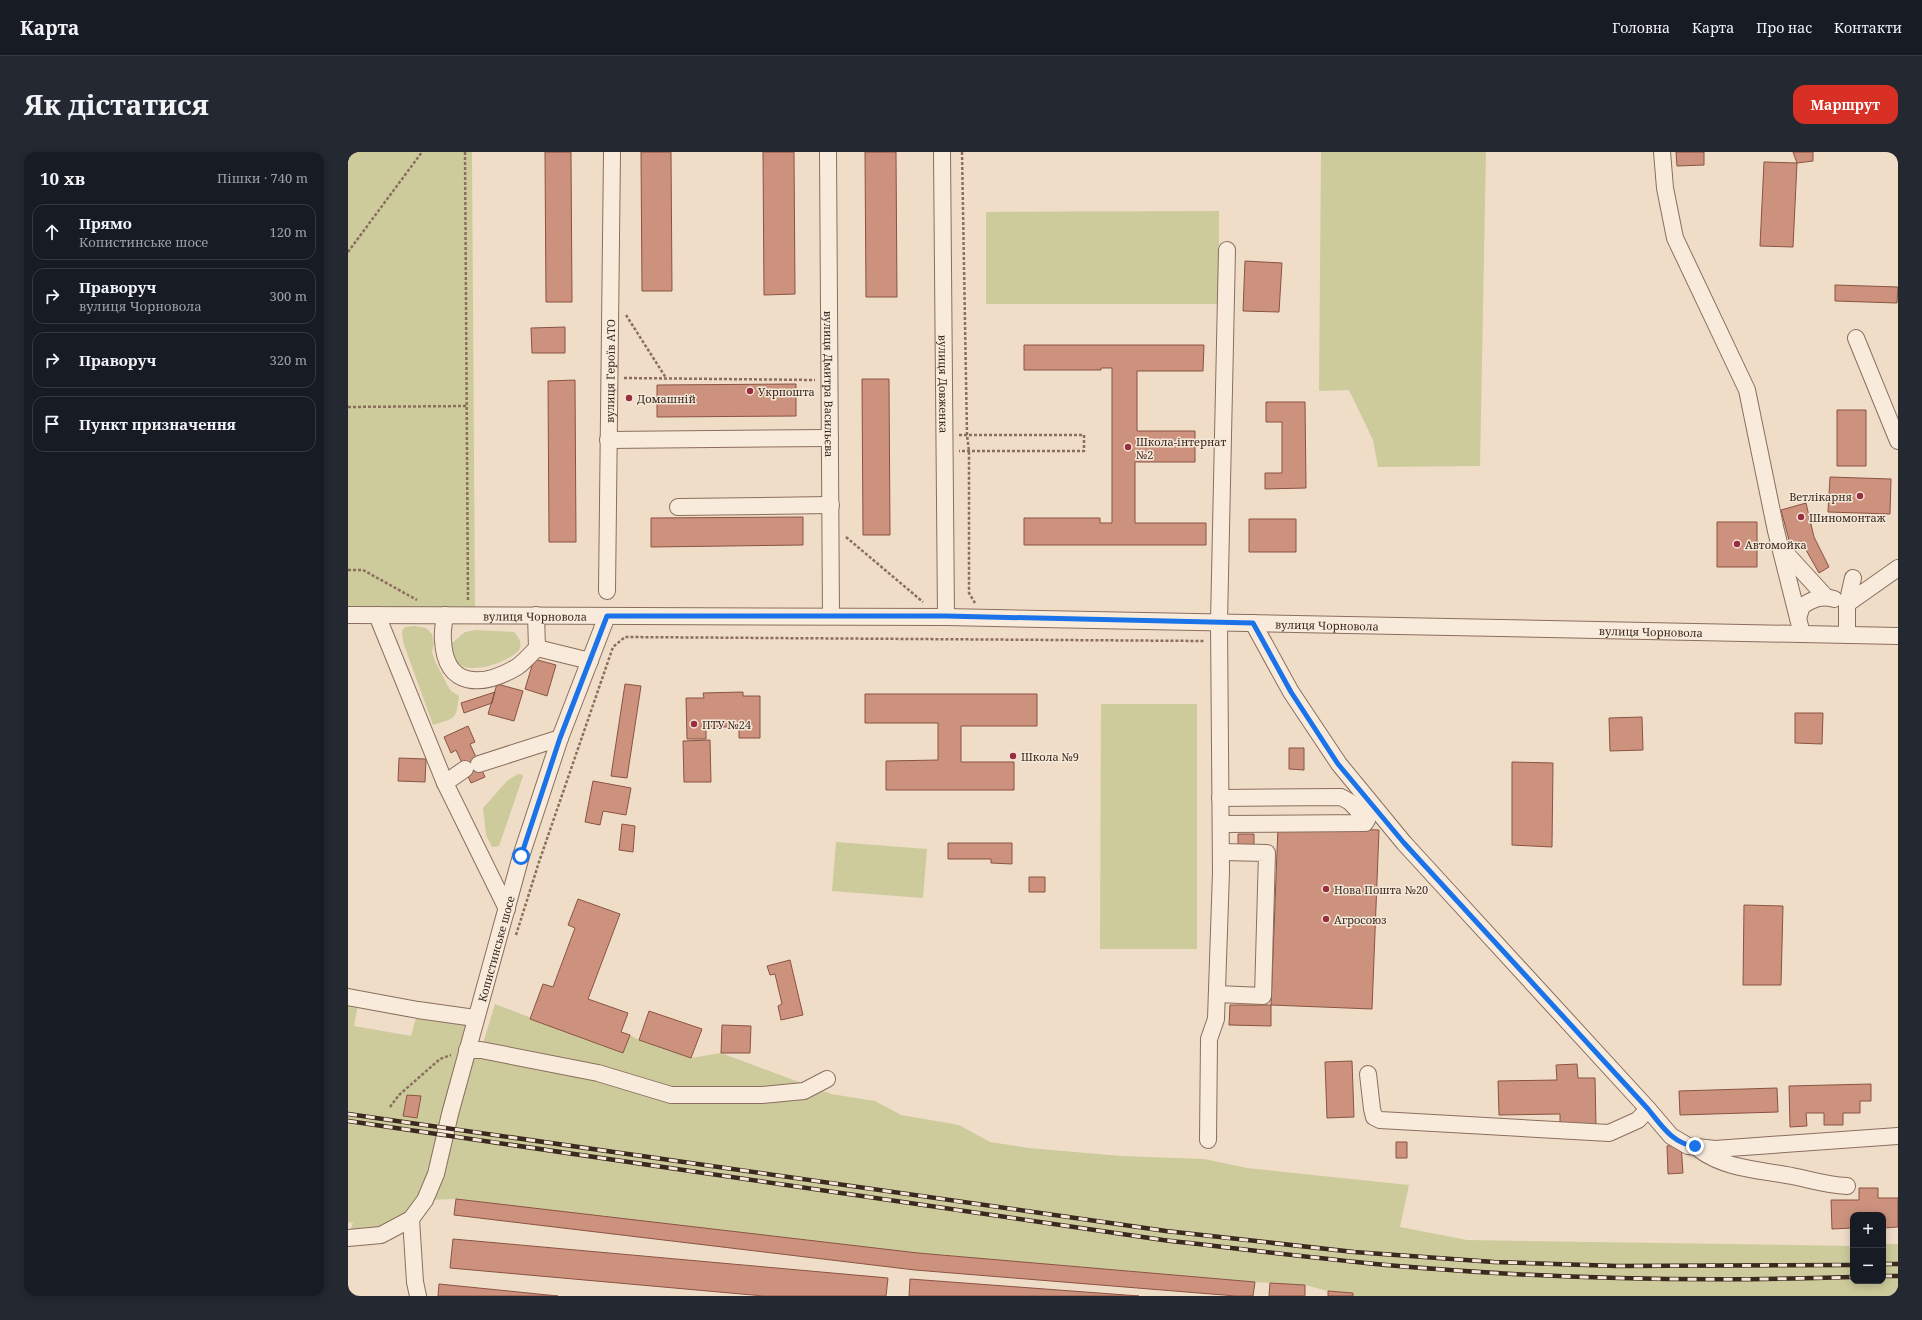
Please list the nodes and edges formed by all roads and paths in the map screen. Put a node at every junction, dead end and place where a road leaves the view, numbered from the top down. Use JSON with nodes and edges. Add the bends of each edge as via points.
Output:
{"nodes":[{"id":1,"x":422,"y":152,"type":"edge"},
{"id":2,"x":465,"y":152,"type":"edge"},
{"id":3,"x":612,"y":152,"type":"edge"},
{"id":4,"x":828,"y":152,"type":"edge"},
{"id":5,"x":942,"y":152,"type":"edge"},
{"id":6,"x":962,"y":152,"type":"edge"},
{"id":7,"x":1662,"y":152,"type":"edge"},
{"id":8,"x":1227,"y":250,"type":"dead end"},
{"id":9,"x":348,"y":252,"type":"edge"},
{"id":10,"x":610,"y":290,"type":"junction"},
{"id":11,"x":1856,"y":338,"type":"dead end"},
{"id":12,"x":609,"y":378,"type":"junction"},
{"id":13,"x":666,"y":379,"type":"junction"},
{"id":14,"x":830,"y":381,"type":"junction"},
{"id":15,"x":466,"y":406,"type":"junction"},
{"id":16,"x":348,"y":407,"type":"edge"},
{"id":17,"x":945,"y":435,"type":"junction"},
{"id":18,"x":967,"y":435,"type":"junction"},
{"id":19,"x":830,"y":438,"type":"junction"},
{"id":20,"x":608,"y":440,"type":"junction"},
{"id":21,"x":1898,"y":441,"type":"edge"},
{"id":22,"x":944,"y":451,"type":"junction"},
{"id":23,"x":969,"y":451,"type":"junction"},
{"id":24,"x":831,"y":505,"type":"junction"},
{"id":25,"x":678,"y":507,"type":"dead end"},
{"id":26,"x":831,"y":524,"type":"junction"},
{"id":27,"x":1780,"y":547,"type":"junction"},
{"id":28,"x":1898,"y":568,"type":"edge"},
{"id":29,"x":1853,"y":578,"type":"dead end"},
{"id":30,"x":607,"y":591,"type":"dead end"},
{"id":31,"x":1825,"y":596,"type":"junction"},
{"id":32,"x":923,"y":603,"type":"dead end"},
{"id":33,"x":1847,"y":604,"type":"junction"},
{"id":34,"x":976,"y":605,"type":"dead end"},
{"id":35,"x":468,"y":606,"type":"dead end"},
{"id":36,"x":348,"y":615,"type":"edge"},
{"id":37,"x":377,"y":615,"type":"junction"},
{"id":38,"x":445,"y":615,"type":"junction"},
{"id":39,"x":536,"y":615,"type":"junction"},
{"id":40,"x":607,"y":616,"type":"junction"},
{"id":41,"x":831,"y":616,"type":"junction"},
{"id":42,"x":946,"y":616,"type":"junction"},
{"id":43,"x":1798,"y":618,"type":"junction"},
{"id":44,"x":1219,"y":622,"type":"junction"},
{"id":45,"x":1253,"y":623,"type":"junction"},
{"id":46,"x":1802,"y":634,"type":"junction"},
{"id":47,"x":1847,"y":635,"type":"junction"},
{"id":48,"x":1898,"y":636,"type":"edge"},
{"id":49,"x":1219,"y":641,"type":"junction"},
{"id":50,"x":537,"y":648,"type":"junction"},
{"id":51,"x":590,"y":661,"type":"junction"},
{"id":52,"x":560,"y":738,"type":"junction"},
{"id":53,"x":445,"y":783,"type":"junction"},
{"id":54,"x":1220,"y":798,"type":"junction"},
{"id":55,"x":1221,"y":824,"type":"junction"},
{"id":56,"x":1221,"y":852,"type":"junction"},
{"id":57,"x":507,"y":909,"type":"junction"},
{"id":58,"x":516,"y":937,"type":"dead end"},
{"id":59,"x":1217,"y":994,"type":"junction"},
{"id":60,"x":348,"y":997,"type":"edge"},
{"id":61,"x":476,"y":1018,"type":"junction"},
{"id":62,"x":467,"y":1050,"type":"junction"},
{"id":63,"x":1368,"y":1074,"type":"dead end"},
{"id":64,"x":827,"y":1079,"type":"dead end"},
{"id":65,"x":390,"y":1107,"type":"dead end"},
{"id":66,"x":1648,"y":1109,"type":"junction"},
{"id":67,"x":1898,"y":1136,"type":"edge"},
{"id":68,"x":1208,"y":1140,"type":"dead end"},
{"id":69,"x":1695,"y":1146,"type":"junction"},
{"id":70,"x":1847,"y":1186,"type":"dead end"},
{"id":71,"x":411,"y":1219,"type":"junction"},
{"id":72,"x":348,"y":1238,"type":"edge"},
{"id":73,"x":418,"y":1296,"type":"edge"}],
"edges":[{"from":1,"to":9,"type":"path"},
{"from":2,"to":15,"type":"path"},
{"from":3,"to":10,"type":"street","name":"вулиця Героїв АТО"},
{"from":4,"to":14,"type":"street","name":"вулиця Дмитра Васильєва"},
{"from":5,"to":17,"type":"street","name":"вулиця Довженка"},
{"from":6,"to":18,"type":"path"},
{"from":7,"to":27,"type":"street","via":[[1665,188],[1675,238],[1747,390]]},
{"from":8,"to":44,"type":"street"},
{"from":10,"to":12,"type":"street","name":"вулиця Героїв АТО"},
{"from":10,"to":13,"type":"path"},
{"from":11,"to":21,"type":"street"},
{"from":12,"to":13,"type":"path"},
{"from":12,"to":20,"type":"street","name":"вулиця Героїв АТО"},
{"from":13,"to":14,"type":"path"},
{"from":14,"to":19,"type":"street","name":"вулиця Дмитра Васильєва"},
{"from":15,"to":16,"type":"path"},
{"from":15,"to":35,"type":"path"},
{"from":17,"to":18,"type":"path"},
{"from":17,"to":22,"type":"street","name":"вулиця Довженка"},
{"from":18,"to":23,"type":"path"},
{"from":18,"to":23,"type":"path","via":[[1084,435],[1084,451]]},
{"from":19,"to":20,"type":"street"},
{"from":19,"to":24,"type":"street","name":"вулиця Дмитра Васильєва"},
{"from":20,"to":30,"type":"street","name":"вулиця Героїв АТО"},
{"from":22,"to":23,"type":"path"},
{"from":22,"to":42,"type":"street","name":"вулиця Довженка"},
{"from":23,"to":34,"type":"path","via":[[969,593]]},
{"from":24,"to":25,"type":"street"},
{"from":24,"to":26,"type":"street","name":"вулиця Дмитра Васильєва"},
{"from":26,"to":32,"type":"path"},
{"from":26,"to":41,"type":"street","name":"вулиця Дмитра Васильєва"},
{"from":27,"to":31,"type":"street"},
{"from":27,"to":43,"type":"street"},
{"from":28,"to":33,"type":"street"},
{"from":29,"to":33,"type":"street"},
{"from":31,"to":33,"type":"street"},
{"from":31,"to":43,"type":"street","via":[[1802,606]]},
{"from":33,"to":47,"type":"street"},
{"from":36,"to":37,"type":"street","name":"вулиця Чорновола"},
{"from":37,"to":38,"type":"street","name":"вулиця Чорновола"},
{"from":37,"to":53,"type":"street"},
{"from":38,"to":39,"type":"street","name":"вулиця Чорновола"},
{"from":38,"to":50,"type":"street","via":[[445,656],[459,676],[470,680],[484,680],[500,675],[518,666]]},
{"from":39,"to":40,"type":"street","name":"вулиця Чорновола"},
{"from":39,"to":50,"type":"street"},
{"from":40,"to":41,"type":"street","name":"вулиця Чорновола"},
{"from":40,"to":51,"type":"street","name":"Копистинське шосе"},
{"from":41,"to":42,"type":"street","name":"вулиця Чорновола"},
{"from":42,"to":44,"type":"street","name":"вулиця Чорновола"},
{"from":43,"to":46,"type":"street"},
{"from":44,"to":45,"type":"street","name":"вулиця Чорновола"},
{"from":44,"to":49,"type":"street"},
{"from":45,"to":46,"type":"street","name":"вулиця Чорновола"},
{"from":45,"to":66,"type":"street","via":[[1291,692],[1338,764],[1404,843]]},
{"from":46,"to":47,"type":"street","name":"вулиця Чорновола"},
{"from":47,"to":48,"type":"street","name":"вулиця Чорновола"},
{"from":49,"to":54,"type":"street"},
{"from":49,"to":58,"type":"path","via":[[625,637],[613,647]]},
{"from":50,"to":51,"type":"street"},
{"from":51,"to":52,"type":"street","name":"Копистинське шосе"},
{"from":52,"to":53,"type":"street","via":[[472,766]]},
{"from":52,"to":57,"type":"street","name":"Копистинське шосе","via":[[521,856]]},
{"from":53,"to":57,"type":"street"},
{"from":54,"to":55,"type":"street"},
{"from":54,"to":55,"type":"street","via":[[1341,797],[1350,802],[1367,820],[1365,823]]},
{"from":55,"to":56,"type":"street"},
{"from":56,"to":59,"type":"street"},
{"from":56,"to":59,"type":"street","via":[[1268,854],[1263,996]]},
{"from":57,"to":61,"type":"street","name":"Копистинське шосе"},
{"from":59,"to":68,"type":"street","via":[[1216,1019],[1208,1039]]},
{"from":60,"to":61,"type":"street"},
{"from":61,"to":62,"type":"street","name":"Копистинське шосе"},
{"from":62,"to":64,"type":"street","via":[[481,1050],[598,1073],[671,1095],[762,1095],[804,1091]]},
{"from":62,"to":65,"type":"path","via":[[440,1059],[399,1095]]},
{"from":62,"to":71,"type":"street","name":"Копистинське шосе","via":[[436,1174],[425,1200]]},
{"from":63,"to":66,"type":"street","via":[[1374,1117],[1380,1120],[1609,1133],[1638,1120]]},
{"from":66,"to":69,"type":"street","via":[[1671,1136],[1688,1146]]},
{"from":67,"to":69,"type":"street","via":[[1715,1149]]},
{"from":69,"to":70,"type":"street","via":[[1707,1155],[1726,1162],[1826,1185]]},
{"from":71,"to":72,"type":"street","name":"Копистинське шосе","via":[[381,1235]]},
{"from":71,"to":73,"type":"street"}]}
